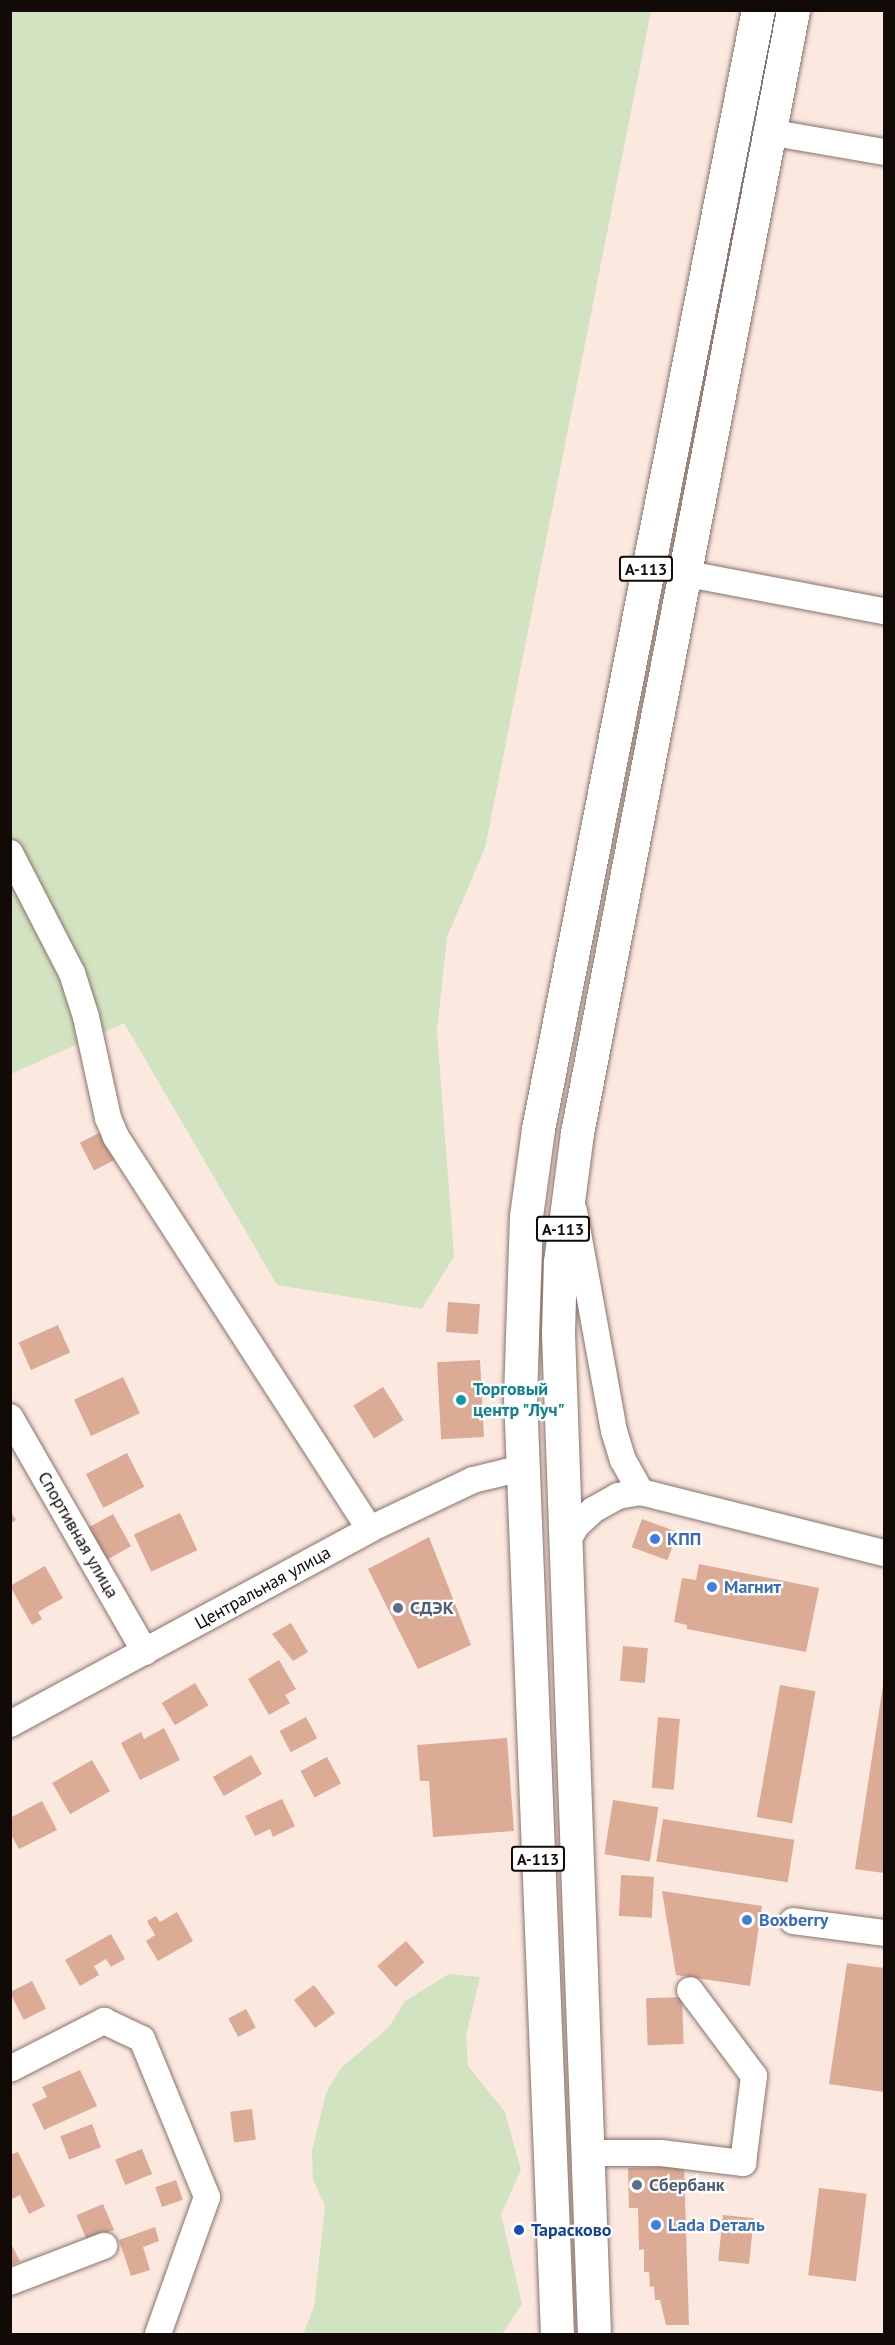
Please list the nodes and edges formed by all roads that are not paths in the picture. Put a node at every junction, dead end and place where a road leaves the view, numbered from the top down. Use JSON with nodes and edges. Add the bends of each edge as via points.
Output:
{"nodes":[{"id":1,"x":758,"y":10,"type":"edge"},
{"id":2,"x":793,"y":10,"type":"edge"},
{"id":3,"x":768,"y":132,"type":"junction"},
{"id":4,"x":885,"y":152,"type":"edge"},
{"id":5,"x":682,"y":573,"type":"junction"},
{"id":6,"x":885,"y":611,"type":"edge"},
{"id":7,"x":10,"y":853,"type":"edge"},
{"id":8,"x":571,"y":1172,"type":"junction"},
{"id":9,"x":10,"y":1417,"type":"edge"},
{"id":10,"x":522,"y":1468,"type":"junction"},
{"id":11,"x":641,"y":1492,"type":"junction"},
{"id":12,"x":370,"y":1529,"type":"junction"},
{"id":13,"x":566,"y":1544,"type":"junction"},
{"id":14,"x":885,"y":1553,"type":"edge"},
{"id":15,"x":145,"y":1652,"type":"junction"},
{"id":16,"x":10,"y":1724,"type":"edge"},
{"id":17,"x":793,"y":1921,"type":"dead end"},
{"id":18,"x":885,"y":1933,"type":"edge"},
{"id":19,"x":690,"y":1990,"type":"dead end"},
{"id":20,"x":10,"y":2069,"type":"edge"},
{"id":21,"x":587,"y":2153,"type":"junction"},
{"id":22,"x":104,"y":2246,"type":"dead end"},
{"id":23,"x":10,"y":2282,"type":"edge"},
{"id":24,"x":158,"y":2334,"type":"edge"},
{"id":25,"x":557,"y":2334,"type":"edge"},
{"id":26,"x":594,"y":2334,"type":"edge"}],
"edges":[{"from":1,"to":10,"type":"highway","number":"А-113","via":[[538,1129],[520,1295]]},
{"from":2,"to":3,"type":"highway","number":"А-113"},
{"from":3,"to":4,"type":"street"},
{"from":3,"to":5,"type":"highway","number":"А-113"},
{"from":5,"to":6,"type":"street"},
{"from":5,"to":8,"type":"highway","number":"А-113"},
{"from":7,"to":12,"type":"street","via":[[72,973],[116,1137]]},
{"from":8,"to":11,"type":"street","via":[[575,1227],[614,1431],[623,1460]]},
{"from":8,"to":13,"type":"highway","number":"А-113","via":[[560,1262],[558,1332]]},
{"from":9,"to":15,"type":"street","name":"Спортивная улица"},
{"from":10,"to":12,"type":"street","name":"Центральная улица","via":[[473,1480]]},
{"from":10,"to":25,"type":"highway","number":"А-113"},
{"from":11,"to":13,"type":"street","via":[[618,1496],[593,1510],[577,1525]]},
{"from":11,"to":14,"type":"street"},
{"from":12,"to":15,"type":"street","name":"Центральная улица"},
{"from":13,"to":21,"type":"highway","number":"А-113"},
{"from":15,"to":16,"type":"street","name":"Центральная улица"},
{"from":17,"to":18,"type":"street"},
{"from":19,"to":21,"type":"street","via":[[754,2076],[743,2163],[661,2153]]},
{"from":20,"to":24,"type":"street","via":[[104,2021],[142,2039],[207,2197]]},
{"from":21,"to":26,"type":"highway","number":"А-113"},
{"from":22,"to":23,"type":"street"}]}
